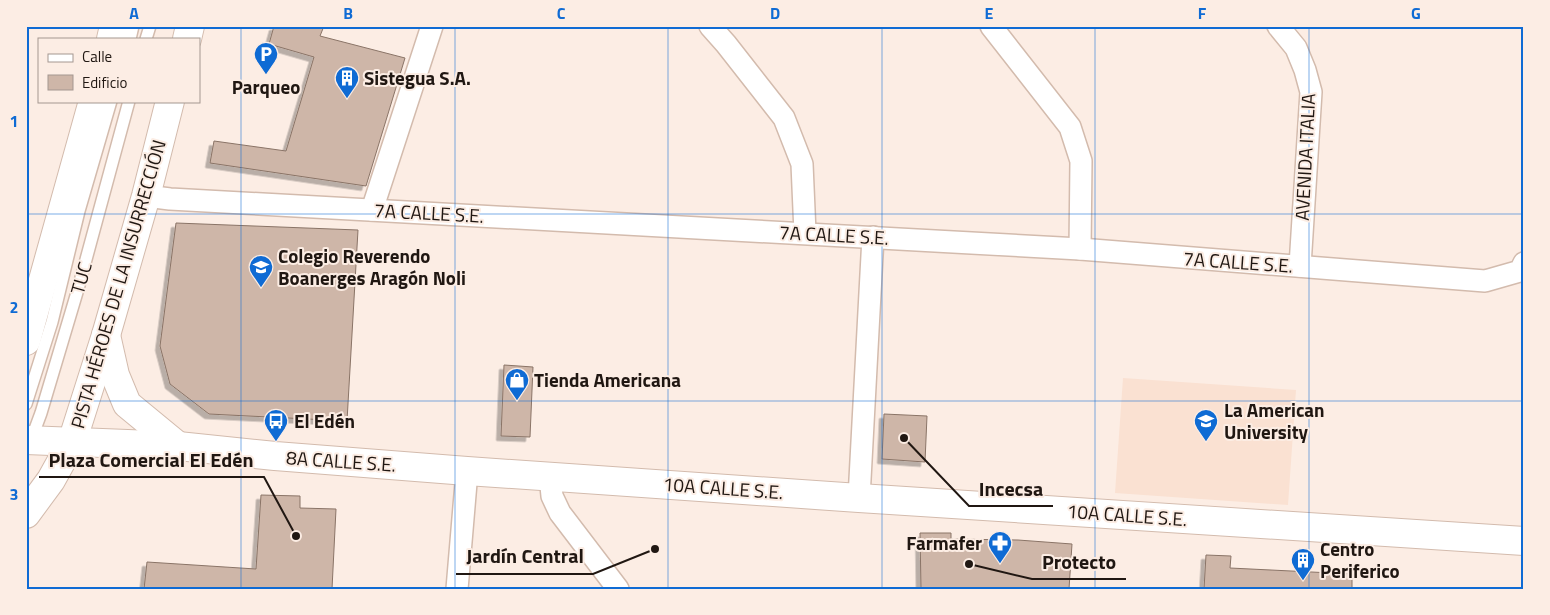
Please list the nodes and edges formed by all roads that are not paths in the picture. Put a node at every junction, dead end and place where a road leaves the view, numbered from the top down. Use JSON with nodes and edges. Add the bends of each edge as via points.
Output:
{"nodes":[{"id":1,"x":150,"y":26,"type":"edge"},
{"id":2,"x":432,"y":26,"type":"edge"},
{"id":3,"x":710,"y":26,"type":"edge"},
{"id":4,"x":991,"y":26,"type":"edge"},
{"id":5,"x":1278,"y":26,"type":"edge"},
{"id":6,"x":146,"y":38,"type":"edge"},
{"id":7,"x":93,"y":102,"type":"edge"},
{"id":8,"x":111,"y":102,"type":"edge"},
{"id":9,"x":129,"y":102,"type":"edge"},
{"id":10,"x":170,"y":102,"type":"edge"},
{"id":11,"x":146,"y":196,"type":"junction"},
{"id":12,"x":372,"y":210,"type":"junction"},
{"id":13,"x":805,"y":233,"type":"junction"},
{"id":14,"x":873,"y":237,"type":"junction"},
{"id":15,"x":1080,"y":249,"type":"junction"},
{"id":16,"x":1300,"y":266,"type":"junction"},
{"id":17,"x":1522,"y":267,"type":"edge"},
{"id":18,"x":106,"y":335,"type":"junction"},
{"id":19,"x":26,"y":341,"type":"edge"},
{"id":20,"x":26,"y":404,"type":"edge"},
{"id":21,"x":72,"y":442,"type":"junction"},
{"id":22,"x":28,"y":444,"type":"edge"},
{"id":23,"x":178,"y":446,"type":"junction"},
{"id":24,"x":466,"y":470,"type":"junction"},
{"id":25,"x":550,"y":476,"type":"junction"},
{"id":26,"x":859,"y":498,"type":"junction"},
{"id":27,"x":26,"y":514,"type":"edge"},
{"id":28,"x":1524,"y":541,"type":"edge"},
{"id":29,"x":457,"y":589,"type":"edge"},
{"id":30,"x":618,"y":589,"type":"edge"}],
"edges":[{"from":1,"to":6,"type":"lane"},
{"from":2,"to":12,"type":"street"},
{"from":3,"to":13,"type":"street","via":[[784,118],[802,164]]},
{"from":4,"to":15,"type":"street","via":[[1070,127],[1081,161]]},
{"from":5,"to":16,"type":"street","name":"AVENIDA ITALIA","via":[[1296,48],[1311,92]]},
{"from":7,"to":19,"type":"street"},
{"from":8,"to":20,"type":"lane","name":"TUC","via":[[79,211],[52,322]]},
{"from":9,"to":22,"type":"lane","name":"TUC","via":[[78,289],[41,413]]},
{"from":10,"to":11,"type":"street","name":"PISTA HÉROES DE LA INSURRECCIÓN"},
{"from":11,"to":12,"type":"street","name":"7A CALLE S.E."},
{"from":11,"to":18,"type":"street","name":"PISTA HÉROES DE LA INSURRECCIÓN"},
{"from":12,"to":13,"type":"street","name":"7A CALLE S.E."},
{"from":13,"to":14,"type":"street","name":"7A CALLE S.E."},
{"from":14,"to":15,"type":"street","name":"7A CALLE S.E."},
{"from":14,"to":26,"type":"street"},
{"from":15,"to":16,"type":"street","name":"7A CALLE S.E."},
{"from":16,"to":17,"type":"street","name":"7A CALLE S.E.","via":[[1485,281]]},
{"from":18,"to":21,"type":"street","name":"PISTA HÉROES DE LA INSURRECCIÓN"},
{"from":18,"to":23,"type":"street","via":[[115,376],[128,404]]},
{"from":21,"to":22,"type":"street","name":"8A CALLE S.E."},
{"from":21,"to":23,"type":"street","name":"8A CALLE S.E."},
{"from":21,"to":27,"type":"street","name":"PISTA HÉROES DE LA INSURRECCIÓN"},
{"from":23,"to":24,"type":"street","name":"8A CALLE S.E."},
{"from":24,"to":25,"type":"street","name":"8A CALLE S.E."},
{"from":24,"to":29,"type":"street"},
{"from":25,"to":26,"type":"street","name":"10A CALLE S.E."},
{"from":25,"to":30,"type":"street","via":[[552,496],[560,513]]},
{"from":26,"to":28,"type":"street","name":"10A CALLE S.E."}]}
